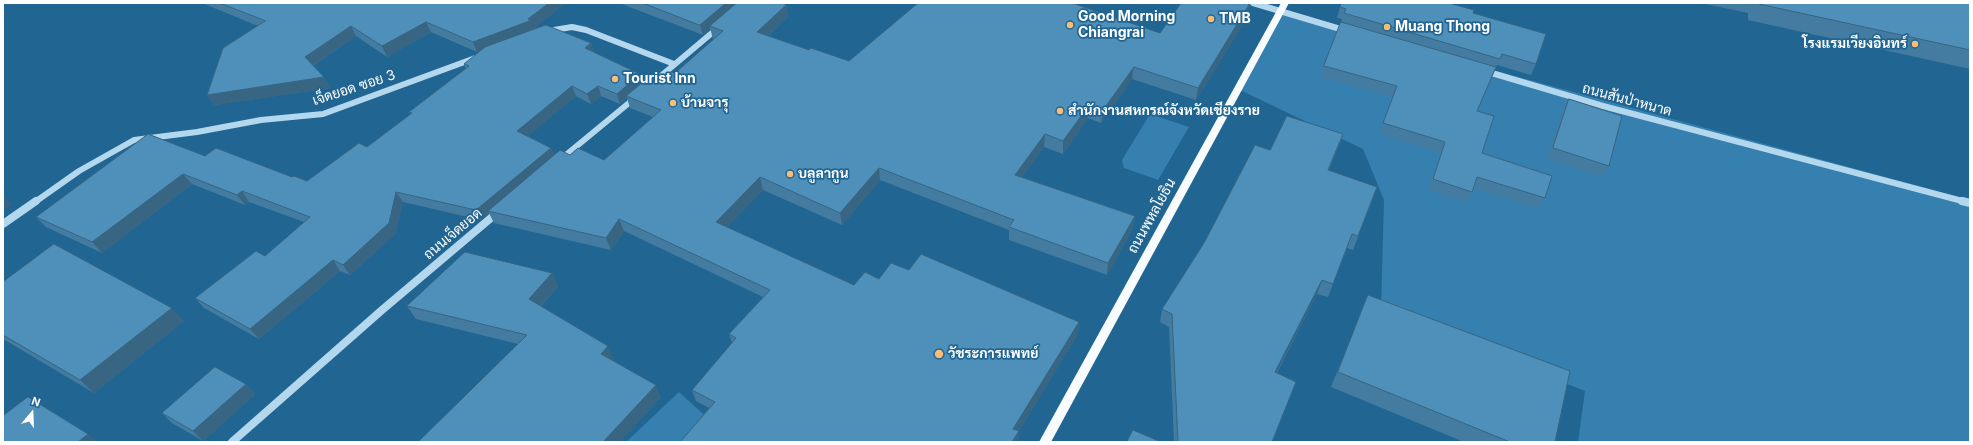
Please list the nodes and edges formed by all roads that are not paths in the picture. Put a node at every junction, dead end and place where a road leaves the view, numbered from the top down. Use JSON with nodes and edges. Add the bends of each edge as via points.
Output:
{"nodes":[{"id":1,"x":1253,"y":3,"type":"edge"},
{"id":2,"x":1283,"y":7,"type":"edge"},
{"id":3,"x":726,"y":22,"type":"edge"},
{"id":4,"x":1354,"y":33,"type":"edge"},
{"id":5,"x":538,"y":35,"type":"edge"},
{"id":6,"x":486,"y":54,"type":"edge"},
{"id":7,"x":674,"y":64,"type":"junction"},
{"id":8,"x":1475,"y":68,"type":"edge"},
{"id":9,"x":644,"y":90,"type":"edge"},
{"id":10,"x":638,"y":95,"type":"edge"},
{"id":11,"x":553,"y":167,"type":"edge"},
{"id":12,"x":1970,"y":203,"type":"edge"},
{"id":13,"x":504,"y":208,"type":"edge"},
{"id":14,"x":3,"y":224,"type":"edge"},
{"id":15,"x":232,"y":442,"type":"edge"},
{"id":16,"x":1045,"y":442,"type":"edge"}],
"edges":[{"from":1,"to":2,"type":"street"},
{"from":2,"to":4,"type":"street"},
{"from":2,"to":16,"type":"main road","name":"ถนนพหลโยธิน"},
{"from":3,"to":7,"type":"street"},
{"from":5,"to":7,"type":"street","via":[[572,27]]},
{"from":6,"to":14,"type":"street","name":"เจ็ดยอด ซอย 3","via":[[323,114],[261,120],[134,140],[79,172]]},
{"from":7,"to":9,"type":"street"},
{"from":8,"to":12,"type":"street","name":"ถนนสันป่าหนาด","via":[[1604,106]]},
{"from":10,"to":11,"type":"street"},
{"from":13,"to":15,"type":"street","name":"ถนนเจ็ดยอด","via":[[382,310]]}]}
